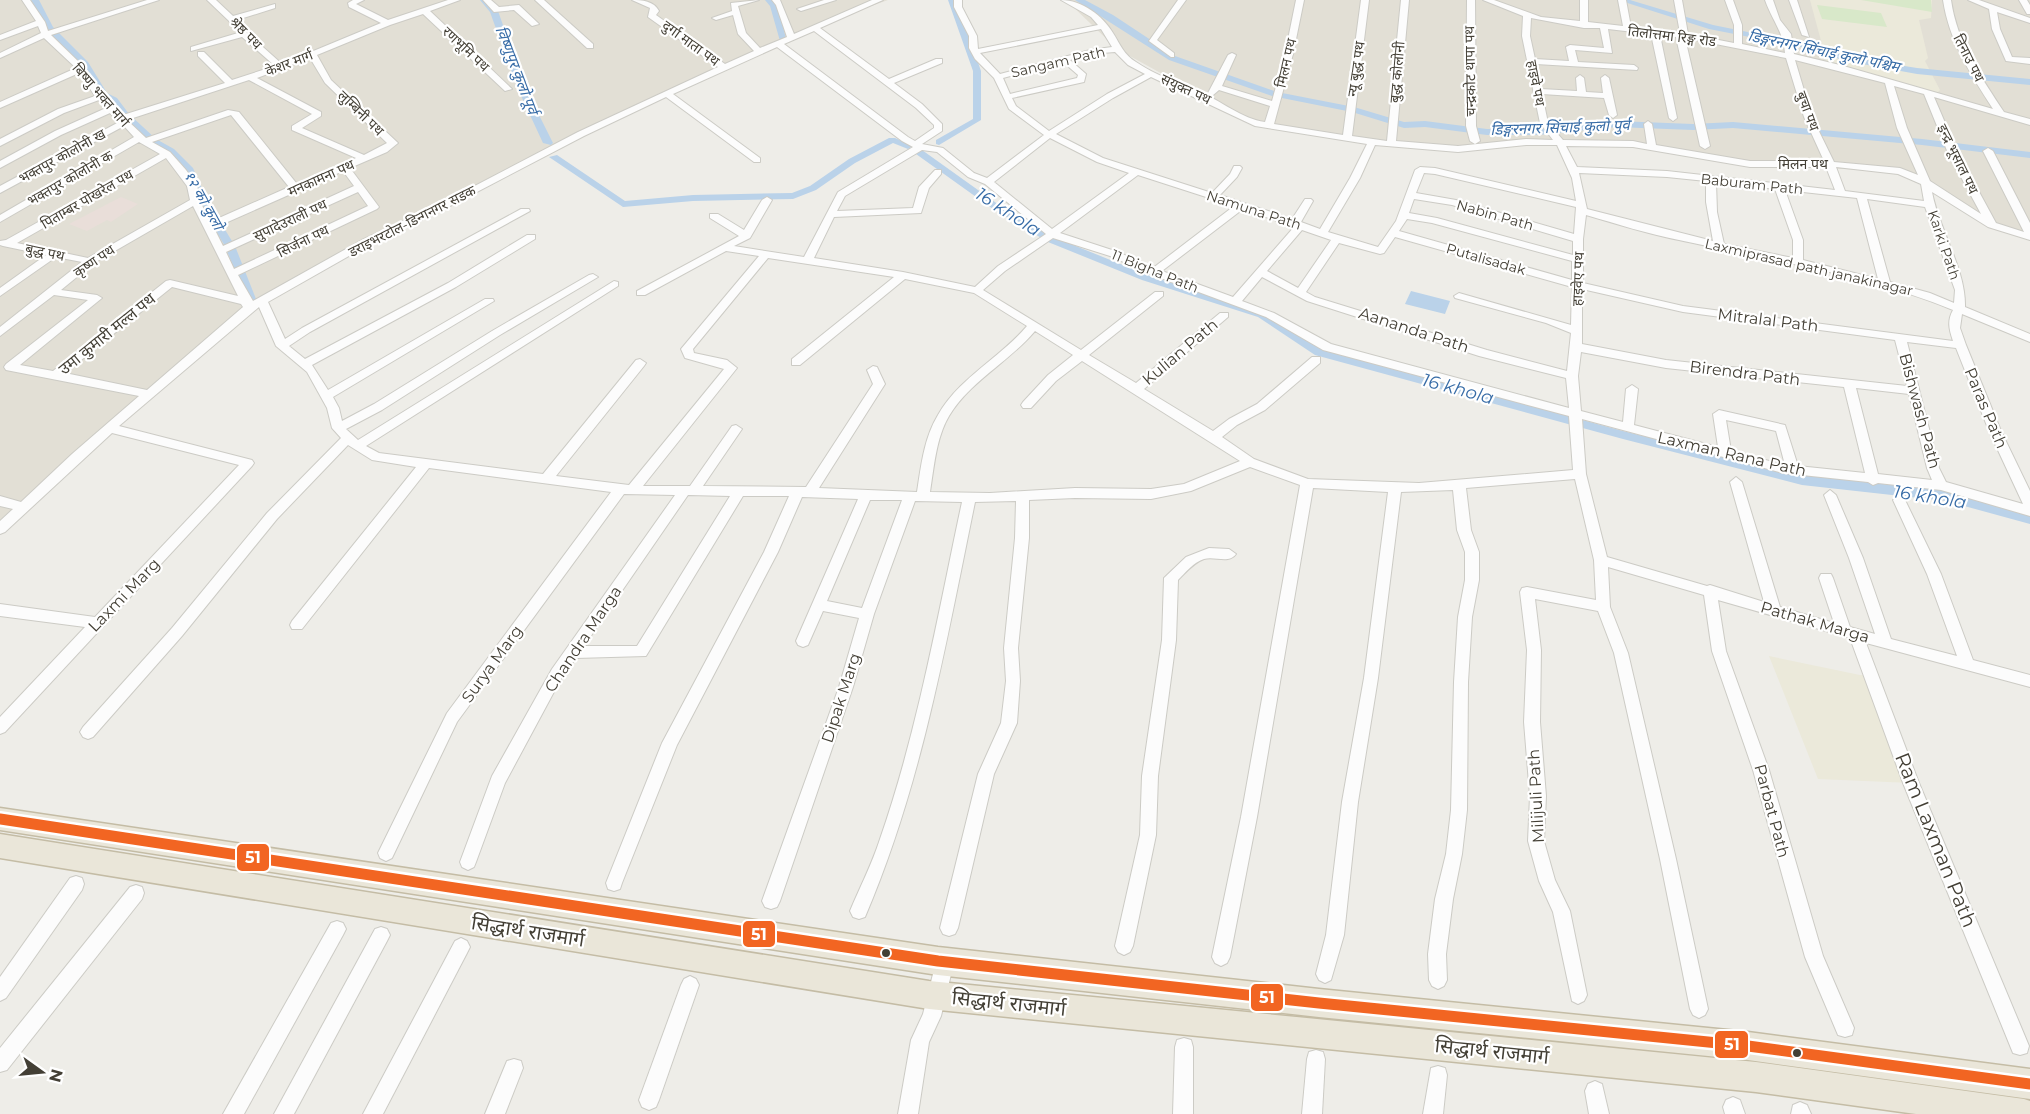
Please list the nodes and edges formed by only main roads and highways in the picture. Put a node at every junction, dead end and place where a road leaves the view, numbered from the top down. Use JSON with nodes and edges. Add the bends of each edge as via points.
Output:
{"nodes":[{"id":1,"x":0,"y":819,"type":"edge"},
{"id":2,"x":0,"y":846,"type":"edge"},
{"id":3,"x":2030,"y":1084,"type":"edge"},
{"id":4,"x":2024,"y":1114,"type":"edge"}],
"edges":[{"from":1,"to":3,"type":"highway","name":"सिद्धार्थ राजमार्ग","via":[[945,962],[1748,1046]]},
{"from":2,"to":4,"type":"highway","name":"सिद्धार्थ राजमार्ग","via":[[935,1006],[1756,1077]]}]}
